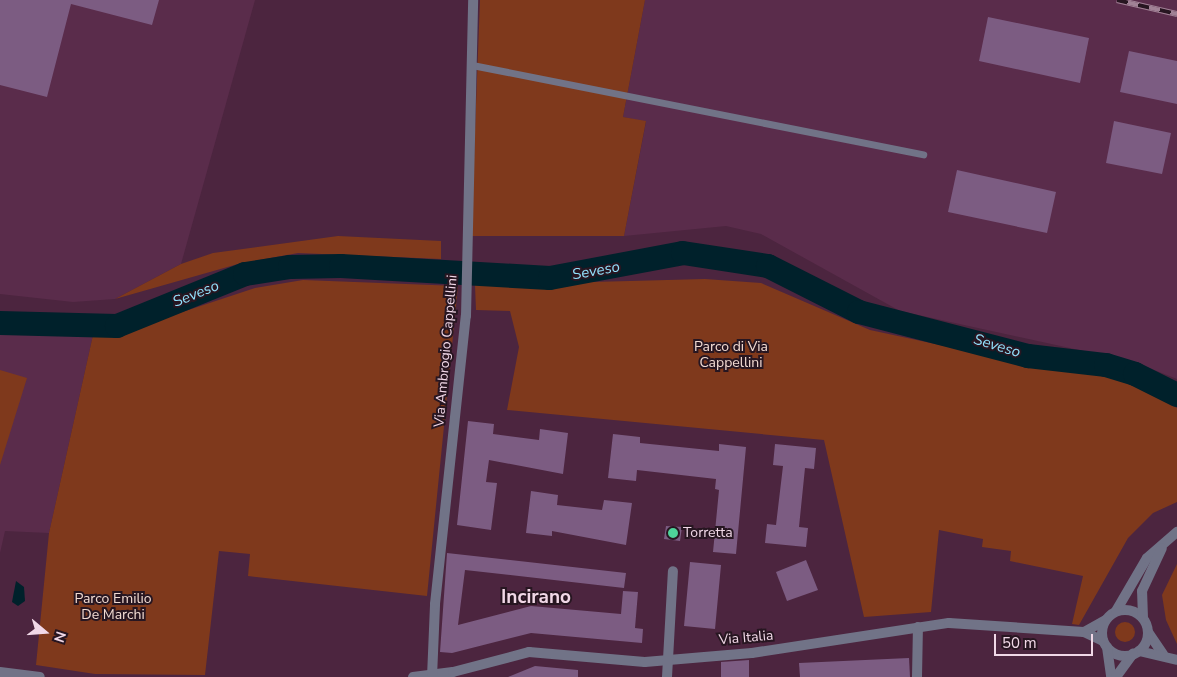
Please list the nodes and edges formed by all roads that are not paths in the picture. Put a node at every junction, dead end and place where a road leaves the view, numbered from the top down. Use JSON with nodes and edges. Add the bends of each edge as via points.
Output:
{"nodes":[{"id":1,"x":473,"y":0,"type":"edge"},
{"id":2,"x":472,"y":65,"type":"junction"},
{"id":3,"x":923,"y":154,"type":"dead end"},
{"id":4,"x":1177,"y":532,"type":"edge"},
{"id":5,"x":1167,"y":541,"type":"junction"},
{"id":6,"x":673,"y":572,"type":"dead end"},
{"id":7,"x":1116,"y":611,"type":"junction"},
{"id":8,"x":1142,"y":618,"type":"junction"},
{"id":9,"x":1106,"y":620,"type":"junction"},
{"id":10,"x":918,"y":626,"type":"junction"},
{"id":11,"x":1084,"y":632,"type":"junction"},
{"id":12,"x":1148,"y":632,"type":"junction"},
{"id":13,"x":1105,"y":644,"type":"junction"},
{"id":14,"x":1136,"y":652,"type":"junction"},
{"id":15,"x":1164,"y":654,"type":"junction"},
{"id":16,"x":667,"y":660,"type":"junction"},
{"id":17,"x":1177,"y":660,"type":"edge"},
{"id":18,"x":0,"y":672,"type":"edge"},
{"id":19,"x":432,"y":675,"type":"edge"},
{"id":20,"x":40,"y":677,"type":"edge"},
{"id":21,"x":413,"y":677,"type":"edge"},
{"id":22,"x":667,"y":677,"type":"edge"},
{"id":23,"x":917,"y":677,"type":"edge"},
{"id":24,"x":1111,"y":677,"type":"edge"},
{"id":25,"x":1116,"y":677,"type":"edge"}],
"edges":[{"from":1,"to":2,"type":"street","name":"Via Ambrogio Cappellini"},
{"from":2,"to":3,"type":"lane"},
{"from":2,"to":19,"type":"street","name":"Via Ambrogio Cappellini","via":[[467,285]]},
{"from":4,"to":5,"type":"street"},
{"from":5,"to":7,"type":"street","via":[[1147,558]]},
{"from":5,"to":8,"type":"street","via":[[1145,582]]},
{"from":6,"to":16,"type":"street"},
{"from":7,"to":8,"type":"street","via":[[1131,610]]},
{"from":7,"to":9,"type":"street"},
{"from":8,"to":12,"type":"street"},
{"from":9,"to":11,"type":"street"},
{"from":9,"to":13,"type":"street"},
{"from":10,"to":11,"type":"street","name":"Via Italia","via":[[949,623]]},
{"from":10,"to":16,"type":"street","name":"Via Italia","via":[[830,643]]},
{"from":10,"to":23,"type":"street"},
{"from":11,"to":13,"type":"street","name":"Via Italia"},
{"from":12,"to":14,"type":"street"},
{"from":12,"to":15,"type":"street"},
{"from":13,"to":14,"type":"street","via":[[1118,655]]},
{"from":13,"to":24,"type":"street"},
{"from":14,"to":15,"type":"street"},
{"from":14,"to":25,"type":"street"},
{"from":15,"to":17,"type":"street"},
{"from":16,"to":19,"type":"street","name":"Via Italia","via":[[530,652]]},
{"from":16,"to":22,"type":"street"},
{"from":18,"to":20,"type":"street"},
{"from":19,"to":21,"type":"street","name":"Via Italia"}]}
